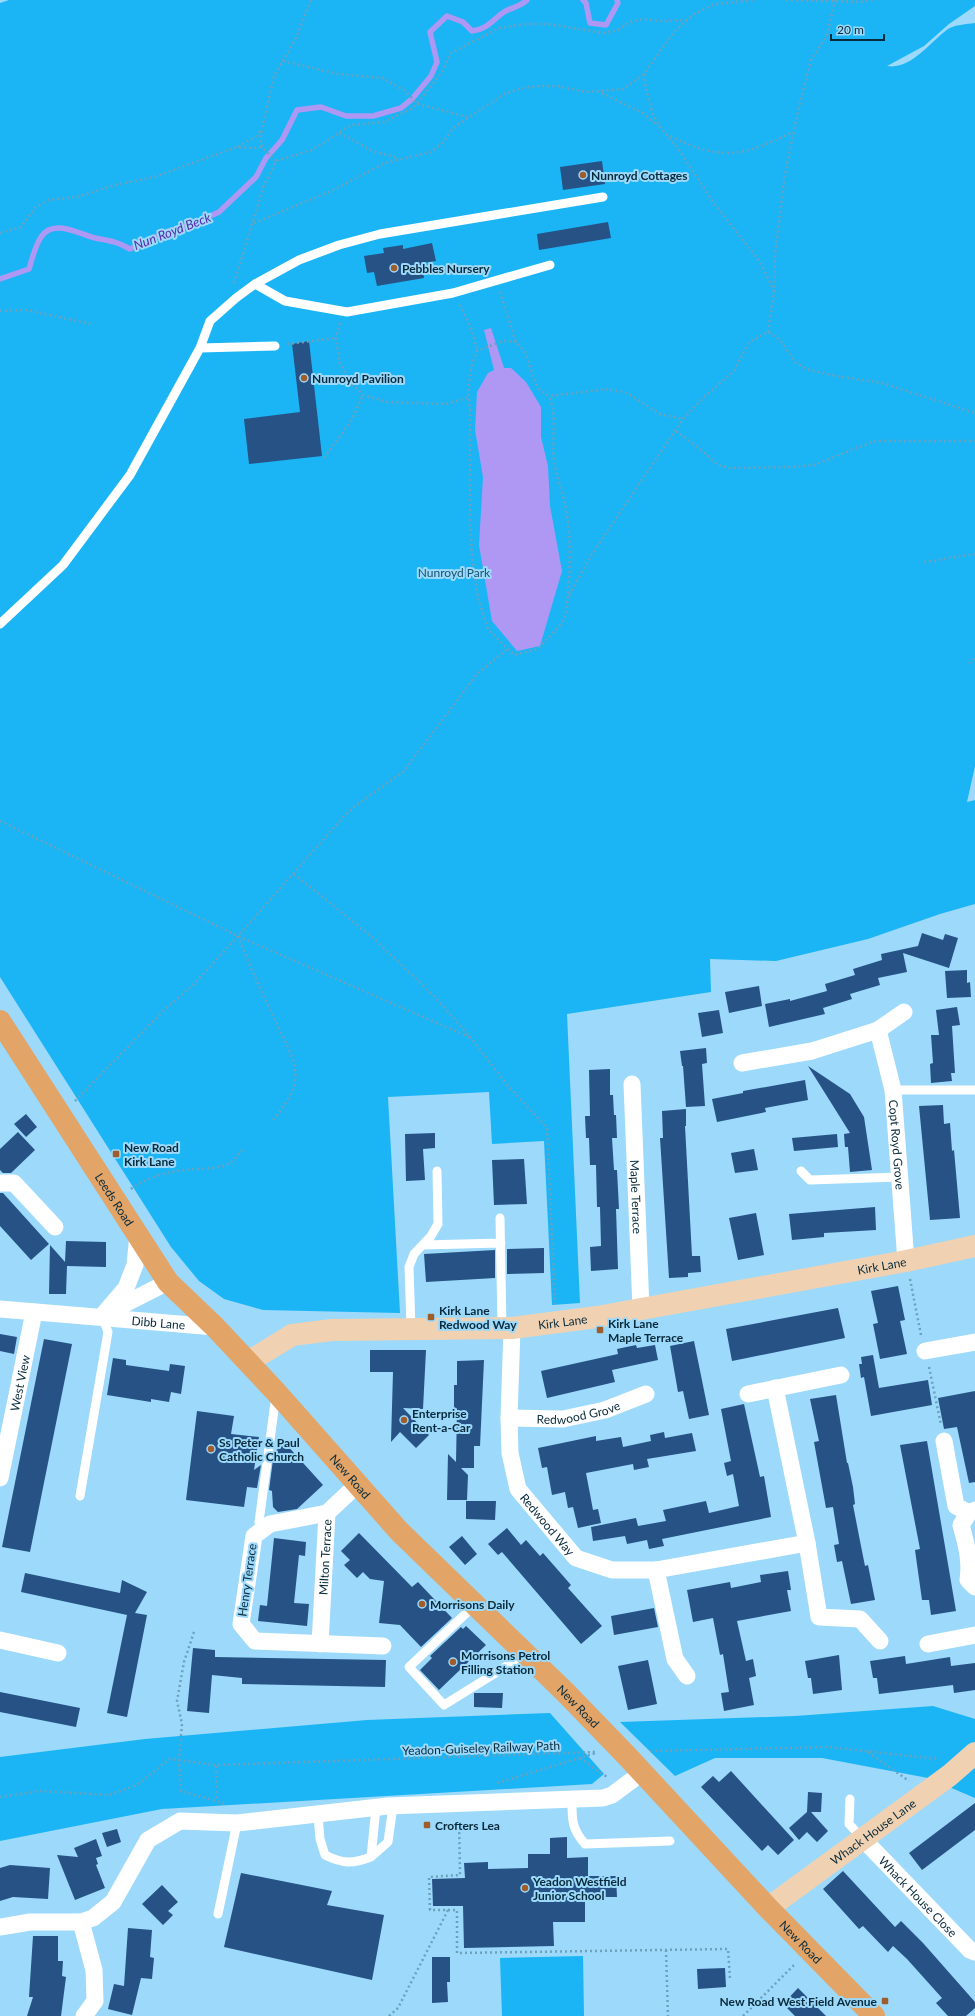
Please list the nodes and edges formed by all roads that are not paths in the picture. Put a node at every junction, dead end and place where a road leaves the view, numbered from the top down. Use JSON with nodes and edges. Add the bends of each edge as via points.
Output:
{"nodes":[{"id":1,"x":603,"y":197,"type":"dead end"},
{"id":2,"x":550,"y":265,"type":"dead end"},
{"id":3,"x":255,"y":284,"type":"junction"},
{"id":4,"x":275,"y":346,"type":"road end"},
{"id":5,"x":200,"y":348,"type":"junction"},
{"id":6,"x":0,"y":624,"type":"edge"},
{"id":7,"x":904,"y":1012,"type":"dead end"},
{"id":8,"x":0,"y":1021,"type":"edge"},
{"id":9,"x":878,"y":1030,"type":"junction"},
{"id":10,"x":742,"y":1063,"type":"dead end"},
{"id":11,"x":632,"y":1084,"type":"dead end"},
{"id":12,"x":893,"y":1090,"type":"junction"},
{"id":13,"x":975,"y":1090,"type":"edge"},
{"id":14,"x":437,"y":1171,"type":"dead end"},
{"id":15,"x":801,"y":1172,"type":"dead end"},
{"id":16,"x":900,"y":1178,"type":"junction"},
{"id":17,"x":0,"y":1183,"type":"edge"},
{"id":18,"x":500,"y":1218,"type":"dead end"},
{"id":19,"x":55,"y":1227,"type":"dead end"},
{"id":20,"x":138,"y":1234,"type":"junction"},
{"id":21,"x":501,"y":1243,"type":"junction"},
{"id":22,"x":423,"y":1245,"type":"junction"},
{"id":23,"x":975,"y":1246,"type":"edge"},
{"id":24,"x":906,"y":1261,"type":"junction"},
{"id":25,"x":168,"y":1282,"type":"junction"},
{"id":26,"x":0,"y":1309,"type":"edge"},
{"id":27,"x":641,"y":1309,"type":"junction"},
{"id":28,"x":34,"y":1312,"type":"junction"},
{"id":29,"x":102,"y":1316,"type":"junction"},
{"id":30,"x":215,"y":1327,"type":"junction"},
{"id":31,"x":507,"y":1328,"type":"junction"},
{"id":32,"x":411,"y":1330,"type":"junction"},
{"id":33,"x":975,"y":1342,"type":"edge"},
{"id":34,"x":925,"y":1351,"type":"road end"},
{"id":35,"x":248,"y":1362,"type":"junction"},
{"id":36,"x":841,"y":1375,"type":"dead end"},
{"id":37,"x":775,"y":1388,"type":"junction"},
{"id":38,"x":276,"y":1392,"type":"junction"},
{"id":39,"x":646,"y":1394,"type":"dead end"},
{"id":40,"x":748,"y":1394,"type":"dead end"},
{"id":41,"x":509,"y":1418,"type":"junction"},
{"id":42,"x":944,"y":1441,"type":"road end"},
{"id":43,"x":0,"y":1478,"type":"edge"},
{"id":44,"x":358,"y":1484,"type":"junction"},
{"id":45,"x":80,"y":1496,"type":"dead end"},
{"id":46,"x":972,"y":1511,"type":"edge"},
{"id":47,"x":327,"y":1513,"type":"junction"},
{"id":48,"x":259,"y":1522,"type":"dead end"},
{"id":49,"x":807,"y":1543,"type":"junction"},
{"id":50,"x":656,"y":1570,"type":"junction"},
{"id":51,"x":975,"y":1587,"type":"edge"},
{"id":52,"x":476,"y":1605,"type":"junction"},
{"id":53,"x":975,"y":1635,"type":"edge"},
{"id":54,"x":0,"y":1640,"type":"edge"},
{"id":55,"x":880,"y":1641,"type":"dead end"},
{"id":56,"x":320,"y":1644,"type":"junction"},
{"id":57,"x":928,"y":1644,"type":"dead end"},
{"id":58,"x":383,"y":1646,"type":"dead end"},
{"id":59,"x":58,"y":1653,"type":"dead end"},
{"id":60,"x":526,"y":1654,"type":"junction"},
{"id":61,"x":687,"y":1676,"type":"dead end"},
{"id":62,"x":975,"y":1752,"type":"edge"},
{"id":63,"x":643,"y":1772,"type":"junction"},
{"id":64,"x":572,"y":1798,"type":"junction"},
{"id":65,"x":850,"y":1800,"type":"dead end"},
{"id":66,"x":393,"y":1806,"type":"junction"},
{"id":67,"x":376,"y":1808,"type":"junction"},
{"id":68,"x":318,"y":1814,"type":"junction"},
{"id":69,"x":237,"y":1824,"type":"junction"},
{"id":70,"x":862,"y":1838,"type":"junction"},
{"id":71,"x":670,"y":1841,"type":"dead end"},
{"id":72,"x":372,"y":1857,"type":"junction"},
{"id":73,"x":768,"y":1908,"type":"junction"},
{"id":74,"x":218,"y":1914,"type":"dead end"},
{"id":75,"x":81,"y":1922,"type":"junction"},
{"id":76,"x":0,"y":1927,"type":"edge"},
{"id":77,"x":975,"y":1952,"type":"edge"},
{"id":78,"x":84,"y":2016,"type":"edge"},
{"id":79,"x":874,"y":2016,"type":"edge"}],
"edges":[{"from":1,"to":3,"type":"lane","via":[[380,234],[339,245],[299,260]]},
{"from":2,"to":3,"type":"lane","via":[[453,293],[348,312],[285,302]]},
{"from":3,"to":5,"type":"lane","via":[[210,321]]},
{"from":4,"to":5,"type":"lane"},
{"from":5,"to":6,"type":"lane","via":[[130,475],[63,565]]},
{"from":7,"to":9,"type":"street"},
{"from":8,"to":20,"type":"main road","name":"Leeds Road"},
{"from":9,"to":10,"type":"street","via":[[812,1050]]},
{"from":9,"to":12,"type":"street","name":"Copt Royd Grove"},
{"from":11,"to":27,"type":"street","name":"Maple Terrace"},
{"from":12,"to":13,"type":"lane"},
{"from":12,"to":16,"type":"street","name":"Copt Royd Grove"},
{"from":14,"to":22,"type":"lane","via":[[438,1224]]},
{"from":15,"to":16,"type":"lane","via":[[810,1180]]},
{"from":16,"to":24,"type":"street","name":"Copt Royd Grove"},
{"from":17,"to":19,"type":"street","via":[[14,1183]]},
{"from":18,"to":21,"type":"lane"},
{"from":20,"to":25,"type":"main road","name":"Leeds Road"},
{"from":20,"to":29,"type":"street","via":[[135,1265],[126,1288]]},
{"from":21,"to":22,"type":"lane"},
{"from":21,"to":31,"type":"lane"},
{"from":22,"to":32,"type":"lane","via":[[414,1254],[409,1266]]},
{"from":23,"to":24,"type":"street","name":"Kirk Lane"},
{"from":24,"to":27,"type":"street","name":"Kirk Lane"},
{"from":25,"to":29,"type":"street","name":"Dibb Lane"},
{"from":25,"to":30,"type":"main road","name":"Leeds Road"},
{"from":26,"to":28,"type":"street","name":"Dibb Lane"},
{"from":27,"to":31,"type":"street","name":"Kirk Lane"},
{"from":28,"to":29,"type":"street","name":"Dibb Lane"},
{"from":28,"to":43,"type":"street","name":"West View"},
{"from":29,"to":30,"type":"street","name":"Dibb Lane"},
{"from":29,"to":45,"type":"lane","via":[[108,1332]]},
{"from":30,"to":35,"type":"main road","name":"Leeds Road"},
{"from":31,"to":32,"type":"street","name":"Kirk Lane"},
{"from":31,"to":41,"type":"street","name":"Redwood Way"},
{"from":32,"to":35,"type":"street","name":"Kirk Lane","via":[[332,1330],[292,1335]]},
{"from":33,"to":34,"type":"street"},
{"from":35,"to":38,"type":"main road","name":"New Road"},
{"from":36,"to":37,"type":"street"},
{"from":37,"to":40,"type":"street"},
{"from":37,"to":49,"type":"street"},
{"from":38,"to":44,"type":"main road","name":"New Road"},
{"from":38,"to":48,"type":"lane"},
{"from":39,"to":41,"type":"street","name":"Redwood Grove","via":[[605,1410],[563,1419]]},
{"from":41,"to":50,"type":"street","name":"Redwood Way","via":[[510,1453],[518,1489],[576,1558],[612,1570]]},
{"from":42,"to":46,"type":"street","via":[[956,1506]]},
{"from":44,"to":47,"type":"street","name":"Milton Terrace"},
{"from":44,"to":52,"type":"main road","name":"New Road","via":[[400,1531]]},
{"from":46,"to":51,"type":"street","via":[[961,1525],[969,1552],[968,1580]]},
{"from":47,"to":56,"type":"street","name":"Milton Terrace"},
{"from":47,"to":56,"type":"street","name":"Henry Terrace","via":[[270,1524],[254,1536],[241,1624],[255,1641]]},
{"from":49,"to":50,"type":"street","name":"Redwood Way"},
{"from":49,"to":55,"type":"street","via":[[819,1617],[860,1619]]},
{"from":50,"to":61,"type":"street","via":[[675,1659]]},
{"from":52,"to":60,"type":"main road","name":"New Road"},
{"from":52,"to":60,"type":"lane","via":[[409,1667],[444,1705]]},
{"from":53,"to":57,"type":"street"},
{"from":54,"to":59,"type":"street"},
{"from":56,"to":58,"type":"street","name":"Henry Terrace"},
{"from":60,"to":63,"type":"main road","name":"New Road","via":[[589,1717],[638,1753]]},
{"from":62,"to":70,"type":"street","name":"Whack House Lane","via":[[947,1767],[927,1792]]},
{"from":63,"to":64,"type":"street","via":[[603,1798]]},
{"from":63,"to":73,"type":"main road","name":"New Road"},
{"from":64,"to":66,"type":"street"},
{"from":64,"to":71,"type":"lane","via":[[575,1833],[585,1844]]},
{"from":65,"to":70,"type":"lane","via":[[849,1824]]},
{"from":66,"to":67,"type":"street"},
{"from":66,"to":72,"type":"lane","via":[[388,1842]]},
{"from":67,"to":68,"type":"street"},
{"from":67,"to":72,"type":"lane"},
{"from":68,"to":69,"type":"street"},
{"from":68,"to":72,"type":"lane","via":[[320,1839],[325,1854],[340,1862],[360,1861]]},
{"from":69,"to":74,"type":"lane"},
{"from":69,"to":75,"type":"street","via":[[180,1820],[148,1840],[113,1902],[94,1918]]},
{"from":70,"to":73,"type":"street","name":"Whack House Lane"},
{"from":70,"to":77,"type":"street","name":"Whack House Close","via":[[970,1950]]},
{"from":73,"to":79,"type":"main road","name":"New Road"},
{"from":75,"to":76,"type":"street","via":[[30,1922]]},
{"from":75,"to":78,"type":"street","via":[[94,1970],[95,2001]]}]}
